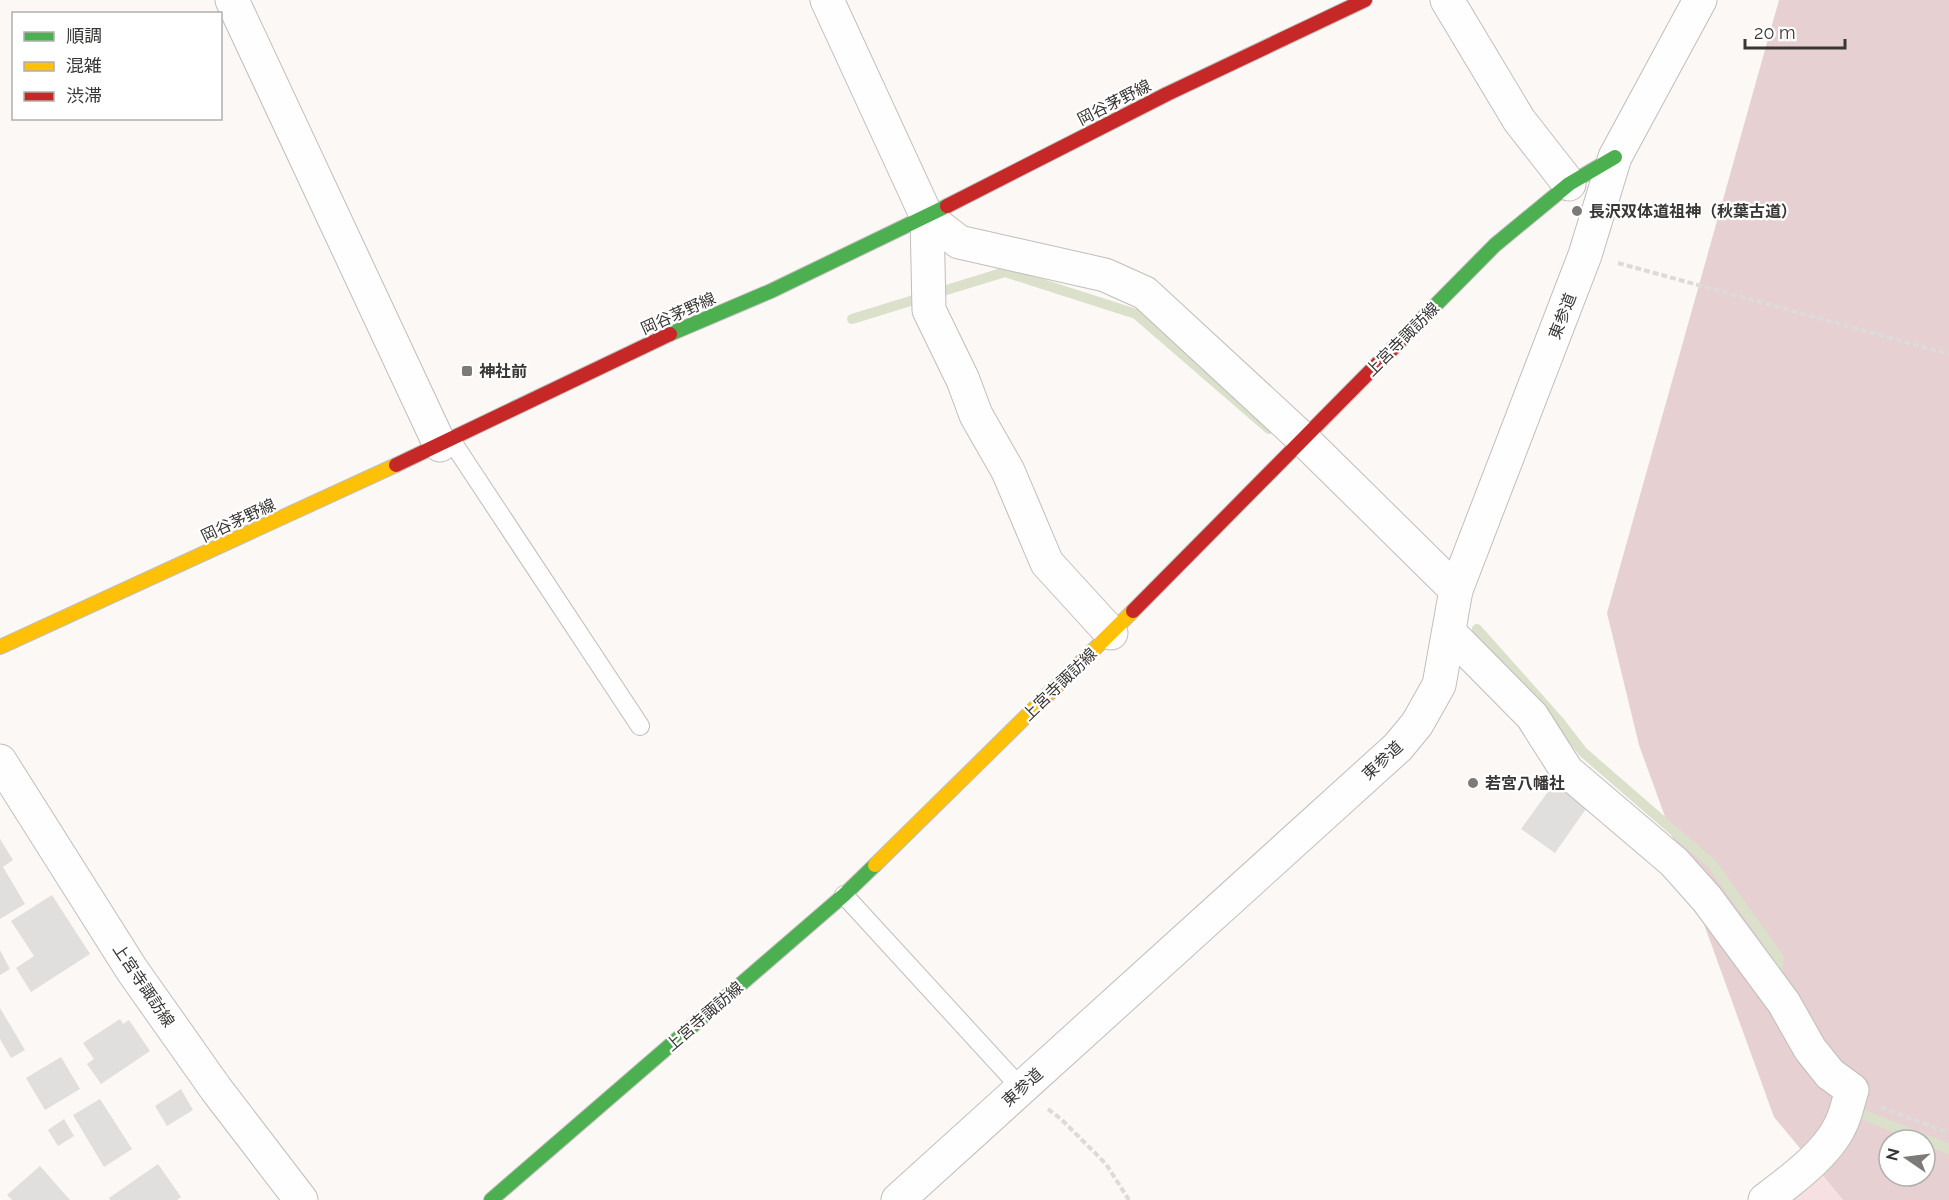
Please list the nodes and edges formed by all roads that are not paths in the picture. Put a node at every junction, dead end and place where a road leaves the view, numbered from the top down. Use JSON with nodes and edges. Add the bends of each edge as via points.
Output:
{"nodes":[{"id":1,"x":232,"y":0,"type":"edge"},
{"id":2,"x":827,"y":0,"type":"edge"},
{"id":3,"x":1365,"y":0,"type":"edge"},
{"id":4,"x":1447,"y":0,"type":"edge"},
{"id":5,"x":1700,"y":0,"type":"edge"},
{"id":6,"x":1615,"y":157,"type":"junction"},
{"id":7,"x":1569,"y":184,"type":"junction"},
{"id":8,"x":927,"y":217,"type":"junction"},
{"id":9,"x":1303,"y":439,"type":"junction"},
{"id":10,"x":446,"y":443,"type":"junction"},
{"id":11,"x":1456,"y":590,"type":"junction"},
{"id":12,"x":1449,"y":632,"type":"junction"},
{"id":13,"x":1111,"y":633,"type":"junction"},
{"id":14,"x":0,"y":647,"type":"edge"},
{"id":15,"x":640,"y":726,"type":"dead end"},
{"id":16,"x":0,"y":761,"type":"edge"},
{"id":17,"x":844,"y":894,"type":"junction"},
{"id":18,"x":1021,"y":1089,"type":"junction"},
{"id":19,"x":301,"y":1200,"type":"edge"},
{"id":20,"x":491,"y":1200,"type":"edge"},
{"id":21,"x":898,"y":1200,"type":"edge"},
{"id":22,"x":1765,"y":1200,"type":"edge"}],
"edges":[{"from":1,"to":10,"type":"street"},
{"from":2,"to":8,"type":"street"},
{"from":3,"to":8,"type":"street","name":"岡谷茅野線","via":[[1167,94]]},
{"from":4,"to":7,"type":"street","via":[[1519,120]]},
{"from":5,"to":6,"type":"street","name":"東参道"},
{"from":6,"to":7,"type":"street","name":"上宮寺諏訪線"},
{"from":6,"to":11,"type":"street","name":"東参道","via":[[1585,255]]},
{"from":7,"to":9,"type":"street","name":"上宮寺諏訪線","via":[[1495,245]]},
{"from":8,"to":9,"type":"street","via":[[959,242],[1105,275],[1145,293]]},
{"from":8,"to":10,"type":"street","name":"岡谷茅野線","via":[[652,342]]},
{"from":8,"to":13,"type":"street","via":[[929,310],[976,416],[1008,471],[1047,563]]},
{"from":9,"to":11,"type":"street"},
{"from":9,"to":13,"type":"street","name":"上宮寺諏訪線"},
{"from":10,"to":14,"type":"street","name":"岡谷茅野線"},
{"from":10,"to":15,"type":"lane"},
{"from":11,"to":12,"type":"street","name":"東参道"},
{"from":12,"to":18,"type":"street","name":"東参道","via":[[1439,685],[1417,724],[1398,747]]},
{"from":12,"to":22,"type":"street","via":[[1532,716],[1567,771],[1674,862],[1707,899],[1784,1003],[1810,1048],[1830,1074],[1852,1090],[1840,1127],[1825,1147]]},
{"from":13,"to":17,"type":"street","name":"上宮寺諏訪線"},
{"from":16,"to":19,"type":"street","name":"上宮寺諏訪線","via":[[132,970]]},
{"from":17,"to":18,"type":"lane"},
{"from":17,"to":20,"type":"street","name":"上宮寺諏訪線"},
{"from":18,"to":21,"type":"street","name":"東参道"}]}
